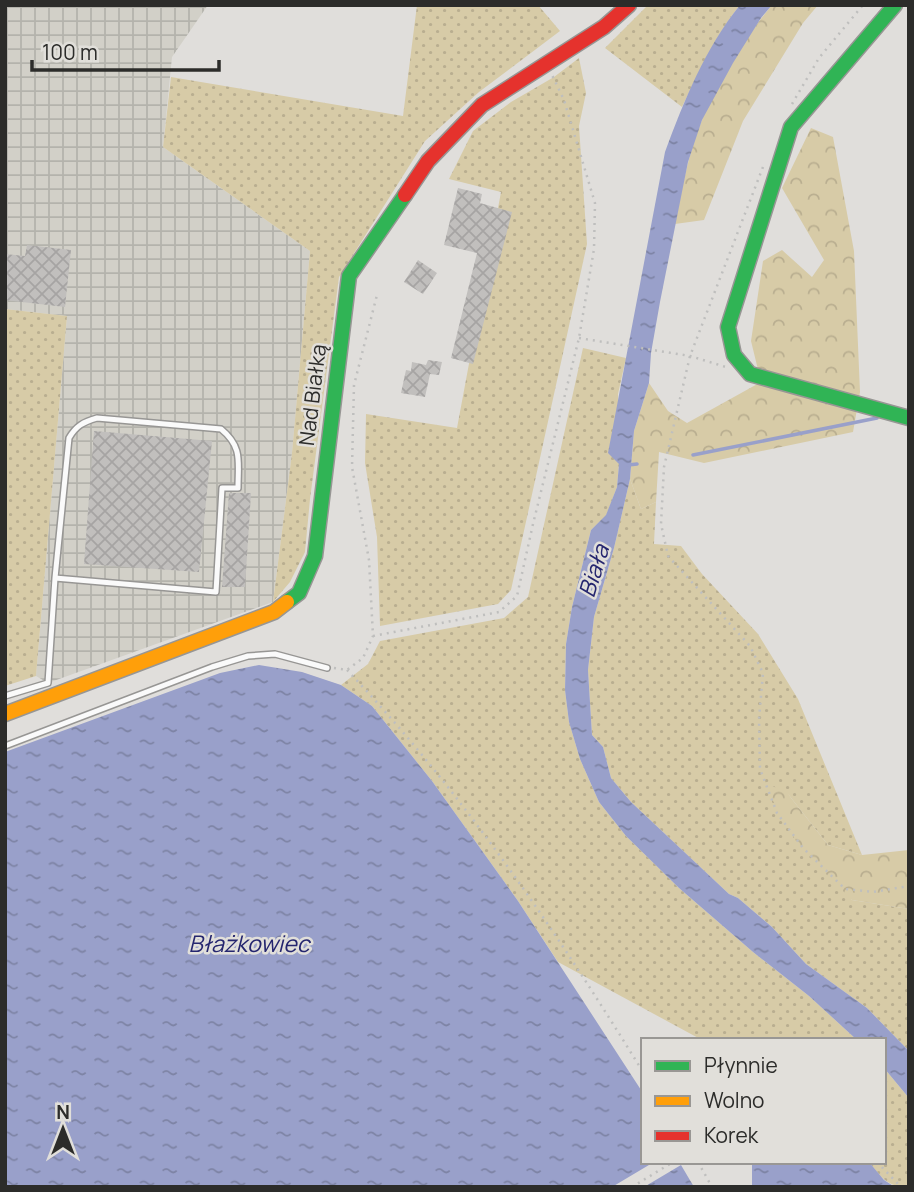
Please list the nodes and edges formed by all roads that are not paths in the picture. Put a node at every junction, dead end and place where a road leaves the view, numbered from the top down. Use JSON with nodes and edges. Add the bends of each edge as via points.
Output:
{"nodes":[{"id":1,"x":629,"y":5,"type":"edge"},
{"id":2,"x":895,"y":5,"type":"edge"},
{"id":3,"x":907,"y":419,"type":"edge"},
{"id":4,"x":55,"y":578,"type":"junction"},
{"id":5,"x":327,"y":668,"type":"road end"},
{"id":6,"x":5,"y":696,"type":"edge"},
{"id":7,"x":5,"y":714,"type":"edge"},
{"id":8,"x":5,"y":746,"type":"edge"}],
"edges":[{"from":1,"to":7,"type":"street","name":"Nad Białką","via":[[604,27],[482,105],[428,161],[349,276],[315,556],[299,593],[274,612]]},
{"from":2,"to":3,"type":"street","via":[[791,127],[728,327],[734,355],[750,374]]},
{"from":4,"to":4,"type":"lane","via":[[216,592],[222,488],[238,488],[238,452],[232,439],[220,429],[97,418],[75,428],[69,438]]},
{"from":4,"to":6,"type":"lane","via":[[48,683]]},
{"from":5,"to":8,"type":"lane","via":[[275,654],[248,656]]}]}
